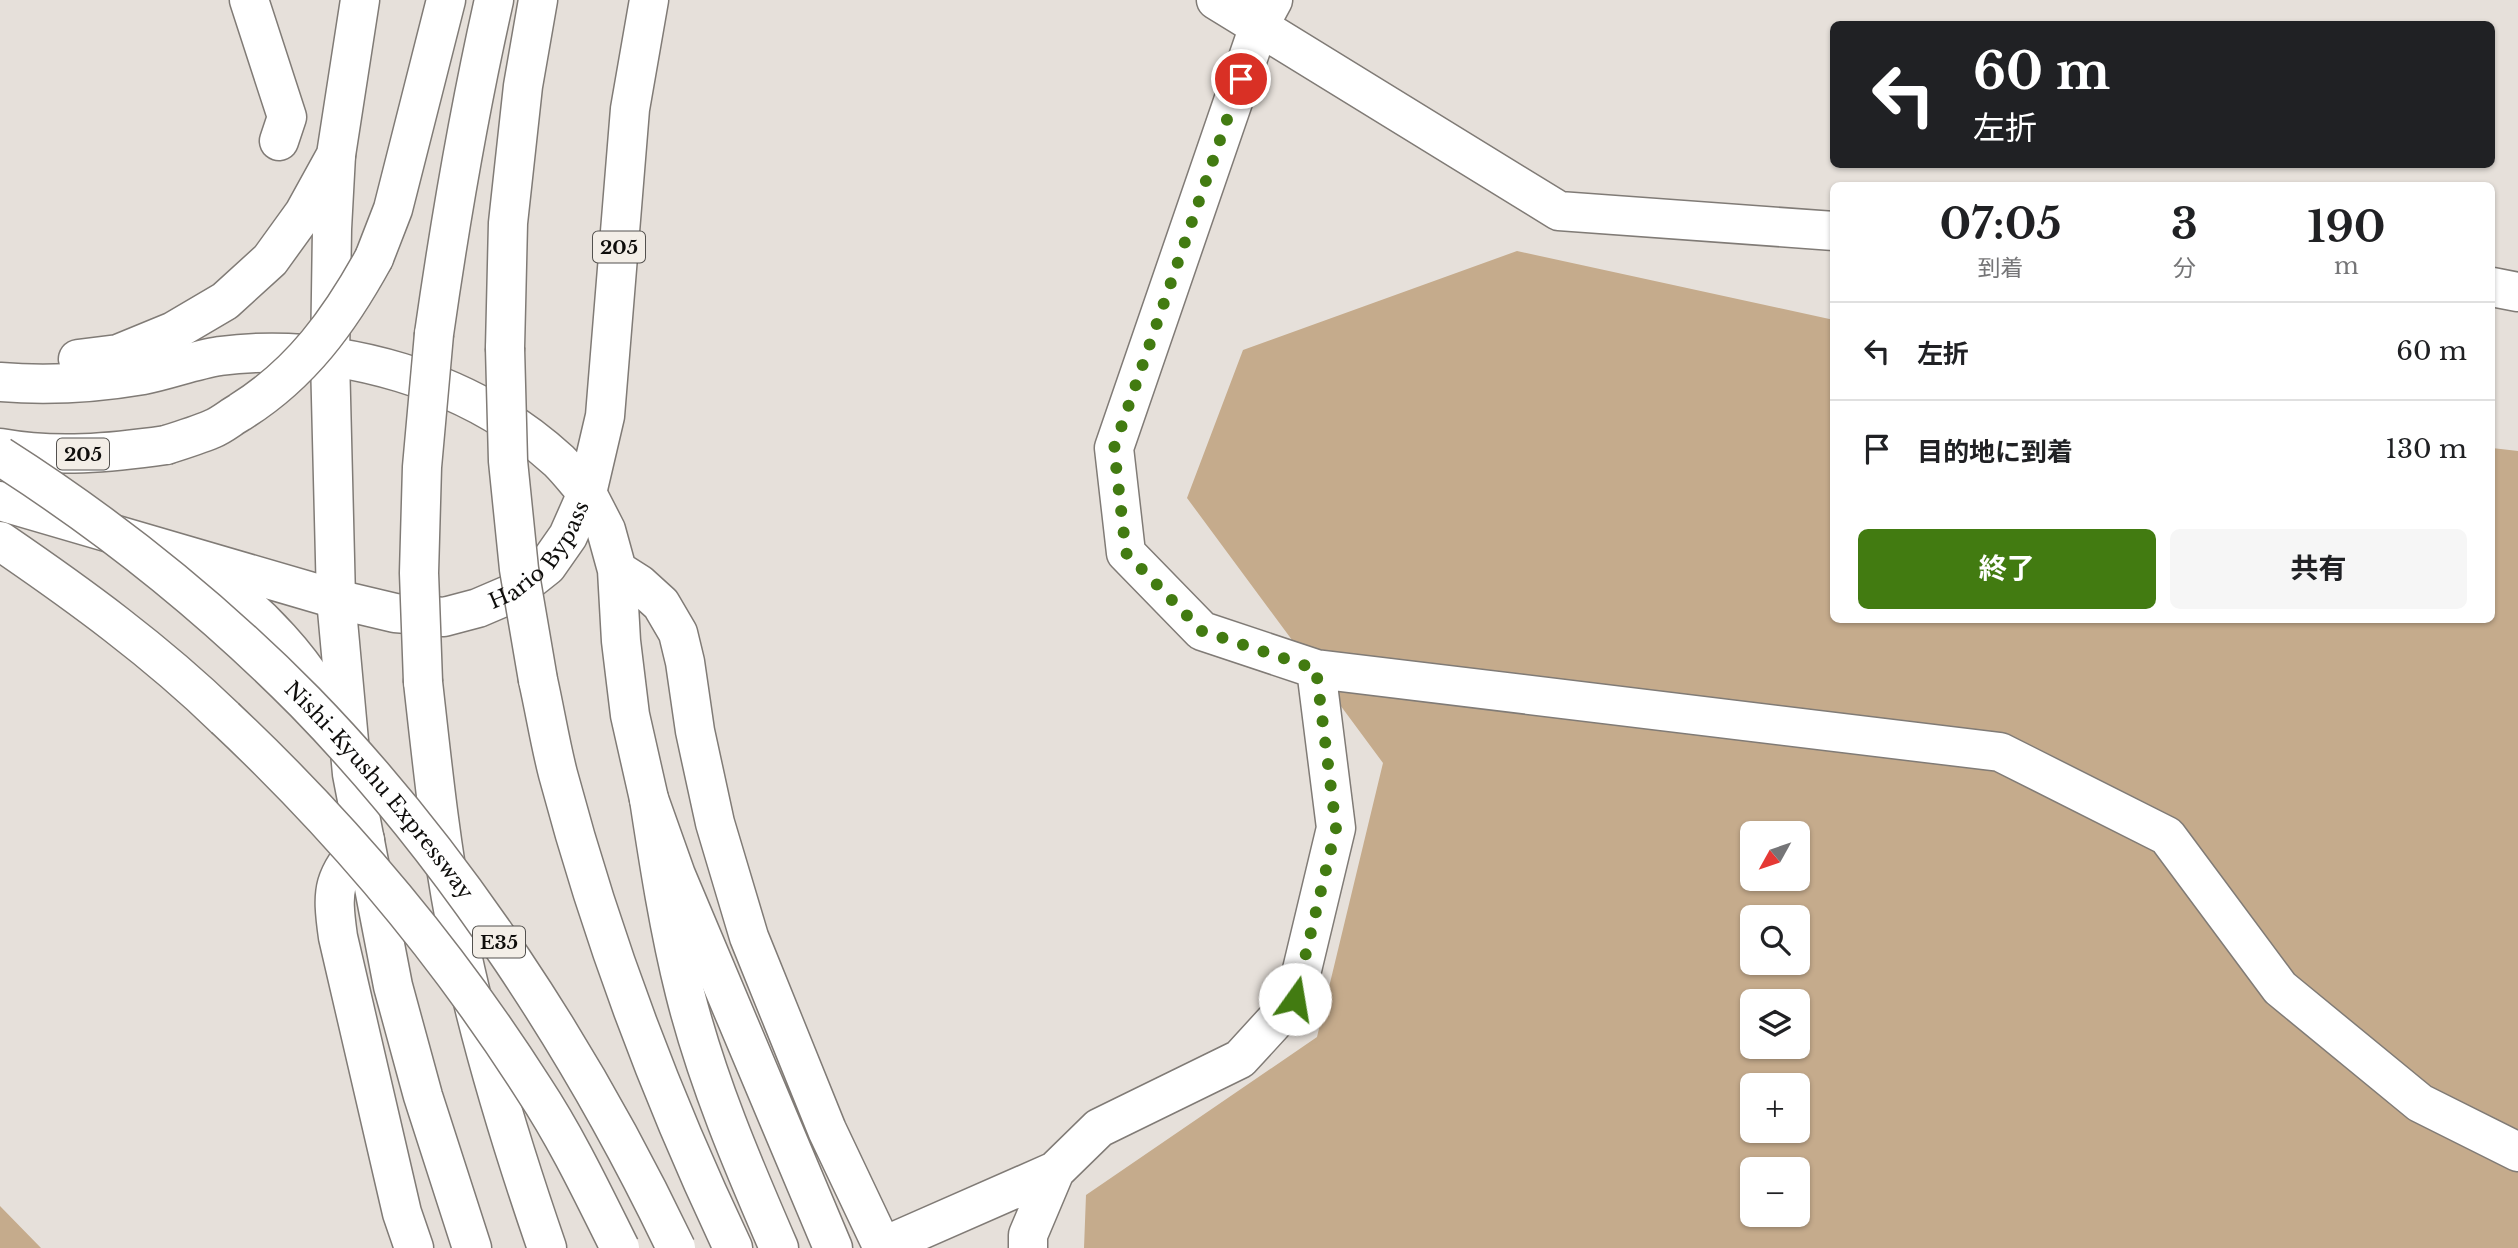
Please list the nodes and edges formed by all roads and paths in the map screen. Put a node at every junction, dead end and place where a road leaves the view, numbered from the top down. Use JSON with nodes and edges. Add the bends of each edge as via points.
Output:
{"nodes":[{"id":1,"x":249,"y":0,"type":"edge"},
{"id":2,"x":360,"y":0,"type":"edge"},
{"id":3,"x":446,"y":0,"type":"edge"},
{"id":4,"x":494,"y":0,"type":"edge"},
{"id":5,"x":538,"y":0,"type":"edge"},
{"id":6,"x":649,"y":0,"type":"edge"},
{"id":7,"x":1216,"y":0,"type":"edge"},
{"id":8,"x":1266,"y":13,"type":"edge"},
{"id":9,"x":279,"y":141,"type":"dead end"},
{"id":10,"x":336,"y":155,"type":"junction"},
{"id":11,"x":1830,"y":230,"type":"edge"},
{"id":12,"x":2495,"y":288,"type":"edge"},
{"id":13,"x":2518,"y":292,"type":"edge"},
{"id":14,"x":330,"y":358,"type":"junction"},
{"id":15,"x":0,"y":360,"type":"edge"},
{"id":16,"x":0,"y":382,"type":"edge"},
{"id":17,"x":0,"y":449,"type":"edge"},
{"id":18,"x":0,"y":456,"type":"edge"},
{"id":19,"x":587,"y":493,"type":"junction"},
{"id":20,"x":0,"y":501,"type":"edge"},
{"id":21,"x":0,"y":541,"type":"edge"},
{"id":22,"x":175,"y":552,"type":"junction"},
{"id":23,"x":617,"y":570,"type":"junction"},
{"id":24,"x":337,"y":599,"type":"junction"},
{"id":25,"x":1316,"y":669,"type":"junction"},
{"id":26,"x":352,"y":774,"type":"junction"},
{"id":27,"x":649,"y":799,"type":"junction"},
{"id":28,"x":365,"y":840,"type":"junction"},
{"id":29,"x":2518,"y":1152,"type":"edge"},
{"id":30,"x":1055,"y":1171,"type":"junction"},
{"id":31,"x":882,"y":1247,"type":"edge"},
{"id":32,"x":414,"y":1248,"type":"edge"},
{"id":33,"x":472,"y":1248,"type":"edge"},
{"id":34,"x":547,"y":1248,"type":"edge"},
{"id":35,"x":620,"y":1248,"type":"edge"},
{"id":36,"x":677,"y":1248,"type":"edge"},
{"id":37,"x":733,"y":1248,"type":"edge"},
{"id":38,"x":779,"y":1248,"type":"edge"},
{"id":39,"x":833,"y":1248,"type":"edge"},
{"id":40,"x":1028,"y":1248,"type":"edge"}],
"edges":[{"from":1,"to":9,"type":"main road","via":[[287,117]]},
{"from":2,"to":10,"type":"main road"},
{"from":3,"to":17,"type":"main road","number":"205","bridge":true,"via":[[393,209],[374,258],[330,330],[292,373],[214,428],[166,445],[66,455]]},
{"from":4,"to":34,"type":"main road","bridge":true,"via":[[452,207],[434,334],[422,467],[423,682],[455,921],[488,1058]]},
{"from":5,"to":37,"type":"main road","bridge":true,"via":[[508,223],[508,461],[519,569],[557,771],[583,862],[658,1075]]},
{"from":6,"to":19,"type":"main road","name":"Hario Bypass","number":"205","via":[[630,108],[605,416]]},
{"from":7,"to":8,"type":"main road"},
{"from":8,"to":11,"type":"main road","via":[[1559,211]]},
{"from":8,"to":25,"type":"main road","via":[[1114,448],[1126,553],[1202,631]]},
{"from":10,"to":14,"type":"main road"},
{"from":10,"to":15,"type":"main road","via":[[304,213],[270,260],[225,301],[174,331],[118,354],[62,362]]},
{"from":12,"to":13,"type":"main road"},
{"from":14,"to":16,"type":"main road","via":[[274,352],[218,356],[144,375],[85,383]]},
{"from":14,"to":19,"type":"main road","via":[[384,368],[488,409],[560,462]]},
{"from":14,"to":24,"type":"main road"},
{"from":18,"to":36,"type":"main road","name":"Nishi-Kyushu Expressway","number":"E35","bridge":true,"via":[[171,580],[305,703],[363,767],[476,909],[540,1002]]},
{"from":19,"to":23,"type":"main road","via":[[606,530]]},
{"from":19,"to":24,"type":"main road","name":"Hario Bypass","number":"205","via":[[568,536],[547,566],[513,593],[478,608],[444,617],[395,613]]},
{"from":20,"to":22,"type":"main road","name":"Hario Bypass","number":"205"},
{"from":21,"to":35,"type":"main road","number":"E35","bridge":true,"via":[[133,636],[193,687],[256,747],[387,890],[451,970],[535,1090]]},
{"from":22,"to":24,"type":"main road","name":"Hario Bypass","number":"205"},
{"from":22,"to":26,"type":"main road","via":[[220,582],[285,645],[314,682],[333,717]]},
{"from":23,"to":27,"type":"main road","via":[[630,715]]},
{"from":23,"to":31,"type":"main road","via":[[661,604],[678,633],[715,823],[749,937],[827,1130]]},
{"from":24,"to":26,"type":"main road"},
{"from":25,"to":29,"type":"main road","via":[[2000,752],[2167,836],[2280,988],[2420,1103]]},
{"from":25,"to":30,"type":"main road","via":[[1336,828],[1295,999],[1240,1059],[1098,1128]]},
{"from":26,"to":28,"type":"main road"},
{"from":27,"to":38,"type":"main road","via":[[685,995],[737,1152]]},
{"from":27,"to":39,"type":"main road","via":[[676,875]]},
{"from":28,"to":32,"type":"main road","via":[[342,869],[333,901],[402,1213]]},
{"from":28,"to":33,"type":"main road","via":[[393,986]]},
{"from":30,"to":31,"type":"main road"},
{"from":30,"to":40,"type":"main road","via":[[1028,1235]]}]}
